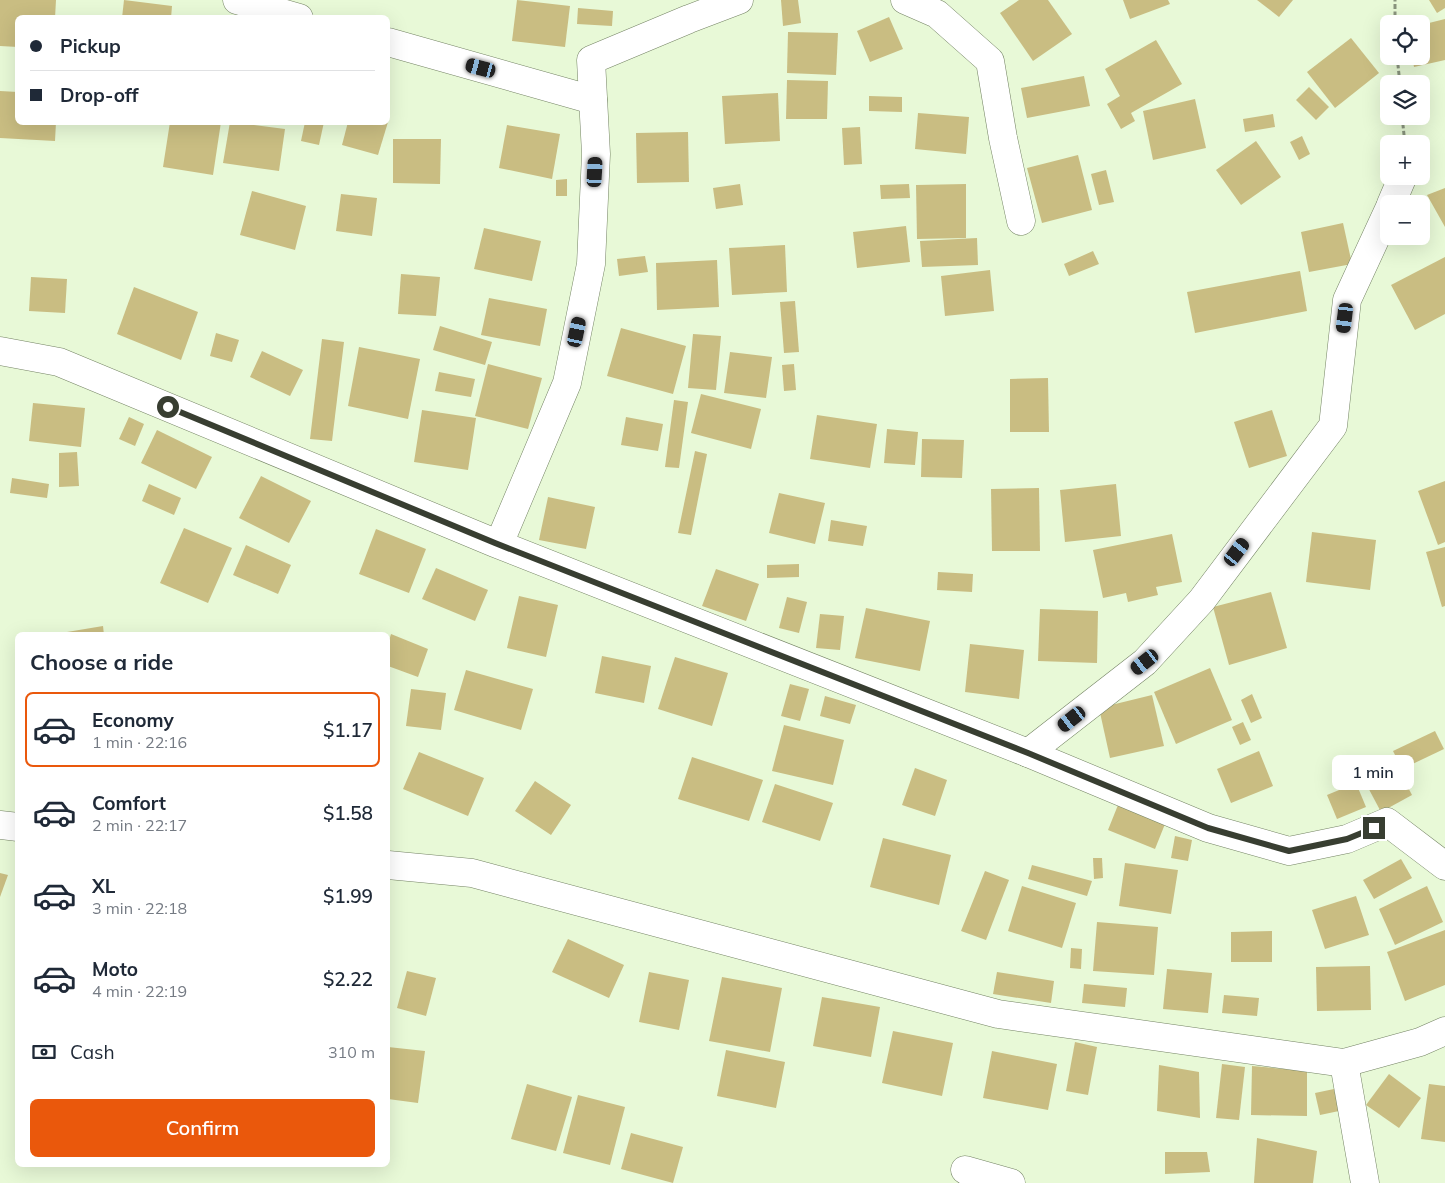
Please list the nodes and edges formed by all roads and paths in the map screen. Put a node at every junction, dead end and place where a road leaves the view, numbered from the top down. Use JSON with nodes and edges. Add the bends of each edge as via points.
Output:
{"nodes":[{"id":1,"x":237,"y":0,"type":"edge"},
{"id":2,"x":739,"y":0,"type":"edge"},
{"id":3,"x":905,"y":0,"type":"edge"},
{"id":4,"x":1396,"y":0,"type":"edge"},
{"id":5,"x":289,"y":15,"type":"edge"},
{"id":6,"x":1395,"y":15,"type":"edge"},
{"id":7,"x":390,"y":43,"type":"edge"},
{"id":8,"x":593,"y":100,"type":"junction"},
{"id":9,"x":1021,"y":221,"type":"dead end"},
{"id":10,"x":1380,"y":228,"type":"edge"},
{"id":11,"x":0,"y":351,"type":"edge"},
{"id":12,"x":498,"y":544,"type":"junction"},
{"id":13,"x":1028,"y":753,"type":"junction"},
{"id":14,"x":0,"y":825,"type":"edge"},
{"id":15,"x":15,"y":827,"type":"edge"},
{"id":16,"x":390,"y":865,"type":"edge"},
{"id":17,"x":1445,"y":866,"type":"edge"},
{"id":18,"x":1445,"y":1032,"type":"edge"},
{"id":19,"x":1344,"y":1063,"type":"junction"},
{"id":20,"x":965,"y":1170,"type":"dead end"},
{"id":21,"x":1012,"y":1183,"type":"edge"},
{"id":22,"x":1365,"y":1183,"type":"edge"}],
"edges":[{"from":1,"to":5,"type":"street"},
{"from":2,"to":8,"type":"street","via":[[590,60]]},
{"from":3,"to":9,"type":"street","via":[[937,14],[990,61]]},
{"from":4,"to":6,"type":"path"},
{"from":7,"to":8,"type":"street"},
{"from":8,"to":12,"type":"street","via":[[596,154],[591,264],[567,383]]},
{"from":10,"to":13,"type":"street","via":[[1347,300],[1333,426],[1202,600],[1145,662]]},
{"from":11,"to":12,"type":"street","via":[[59,362]]},
{"from":12,"to":13,"type":"street"},
{"from":13,"to":17,"type":"street","via":[[1208,828],[1289,851],[1347,839],[1387,822]]},
{"from":14,"to":15,"type":"street"},
{"from":16,"to":19,"type":"street","via":[[472,873],[998,1014]]},
{"from":18,"to":19,"type":"street"},
{"from":19,"to":22,"type":"street"},
{"from":20,"to":21,"type":"street"}]}
